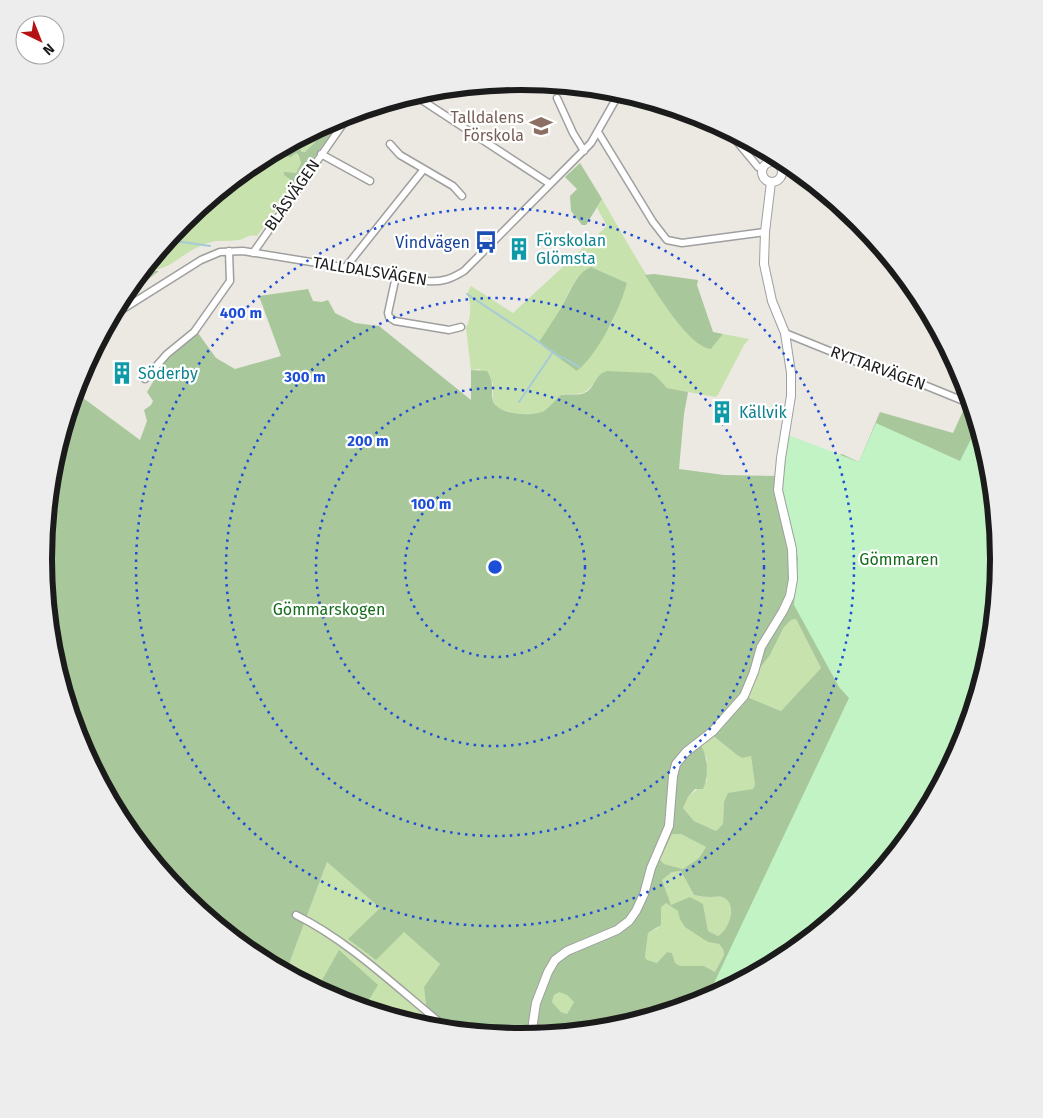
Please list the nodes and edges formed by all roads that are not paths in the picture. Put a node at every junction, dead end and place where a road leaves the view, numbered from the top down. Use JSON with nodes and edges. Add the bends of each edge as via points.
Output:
{"nodes":[{"id":1,"x":557,"y":98,"type":"dead end"},
{"id":2,"x":616,"y":100,"type":"edge"},
{"id":3,"x":423,"y":101,"type":"edge"},
{"id":4,"x":341,"y":126,"type":"edge"},
{"id":5,"x":598,"y":132,"type":"junction"},
{"id":6,"x":738,"y":143,"type":"edge"},
{"id":7,"x":390,"y":144,"type":"dead end"},
{"id":8,"x":584,"y":150,"type":"junction"},
{"id":9,"x":321,"y":154,"type":"junction"},
{"id":10,"x":770,"y":162,"type":"edge"},
{"id":11,"x":780,"y":167,"type":"edge"},
{"id":12,"x":424,"y":169,"type":"junction"},
{"id":13,"x":763,"y":169,"type":"junction"},
{"id":14,"x":786,"y":172,"type":"edge"},
{"id":15,"x":782,"y":173,"type":"junction"},
{"id":16,"x":370,"y":181,"type":"dead end"},
{"id":17,"x":771,"y":182,"type":"junction"},
{"id":18,"x":550,"y":184,"type":"junction"},
{"id":19,"x":462,"y":196,"type":"dead end"},
{"id":20,"x":765,"y":232,"type":"junction"},
{"id":21,"x":229,"y":251,"type":"junction"},
{"id":22,"x":253,"y":253,"type":"junction"},
{"id":23,"x":345,"y":268,"type":"junction"},
{"id":24,"x":396,"y":276,"type":"junction"},
{"id":25,"x":126,"y":307,"type":"edge"},
{"id":26,"x":461,"y":326,"type":"dead end"},
{"id":27,"x":785,"y":333,"type":"junction"},
{"id":28,"x":144,"y":379,"type":"dead end"},
{"id":29,"x":963,"y":401,"type":"edge"},
{"id":30,"x":296,"y":915,"type":"dead end"},
{"id":31,"x":436,"y":1020,"type":"edge"},
{"id":32,"x":532,"y":1028,"type":"edge"}],
"edges":[{"from":1,"to":8,"type":"street"},
{"from":2,"to":5,"type":"street","name":"TALLDALSVÄGEN"},
{"from":3,"to":18,"type":"street"},
{"from":4,"to":9,"type":"street","name":"BLÅSVÄGEN"},
{"from":5,"to":8,"type":"street","name":"TALLDALSVÄGEN"},
{"from":5,"to":20,"type":"street","via":[[667,240],[677,244]]},
{"from":6,"to":13,"type":"street"},
{"from":7,"to":12,"type":"street","via":[[400,156]]},
{"from":8,"to":18,"type":"street","name":"TALLDALSVÄGEN"},
{"from":9,"to":16,"type":"street"},
{"from":9,"to":22,"type":"street","name":"BLÅSVÄGEN"},
{"from":10,"to":13,"type":"street"},
{"from":11,"to":15,"type":"street"},
{"from":12,"to":19,"type":"street","via":[[453,186]]},
{"from":12,"to":23,"type":"street"},
{"from":13,"to":17,"type":"street","via":[[765,179]]},
{"from":14,"to":15,"type":"street"},
{"from":15,"to":17,"type":"street","via":[[780,178]]},
{"from":17,"to":20,"type":"street"},
{"from":18,"to":24,"type":"street","name":"TALLDALSVÄGEN","via":[[457,276],[443,282]]},
{"from":20,"to":27,"type":"street","via":[[767,282]]},
{"from":21,"to":22,"type":"street","name":"TALLDALSVÄGEN"},
{"from":21,"to":25,"type":"street","name":"TALLDALSVÄGEN","via":[[201,260]]},
{"from":21,"to":28,"type":"street","via":[[230,281],[194,332]]},
{"from":22,"to":23,"type":"street","name":"TALLDALSVÄGEN"},
{"from":23,"to":24,"type":"street","name":"TALLDALSVÄGEN"},
{"from":24,"to":26,"type":"street","via":[[388,313],[391,320],[449,330]]},
{"from":27,"to":29,"type":"street","name":"RYTTARVÄGEN"},
{"from":27,"to":32,"type":"street","via":[[791,396],[778,490],[792,548],[790,596],[761,647],[744,696],[713,731],[676,764],[669,826],[636,911],[617,930],[567,951],[555,960],[536,1003]]},
{"from":30,"to":31,"type":"street","via":[[365,961]]}]}
